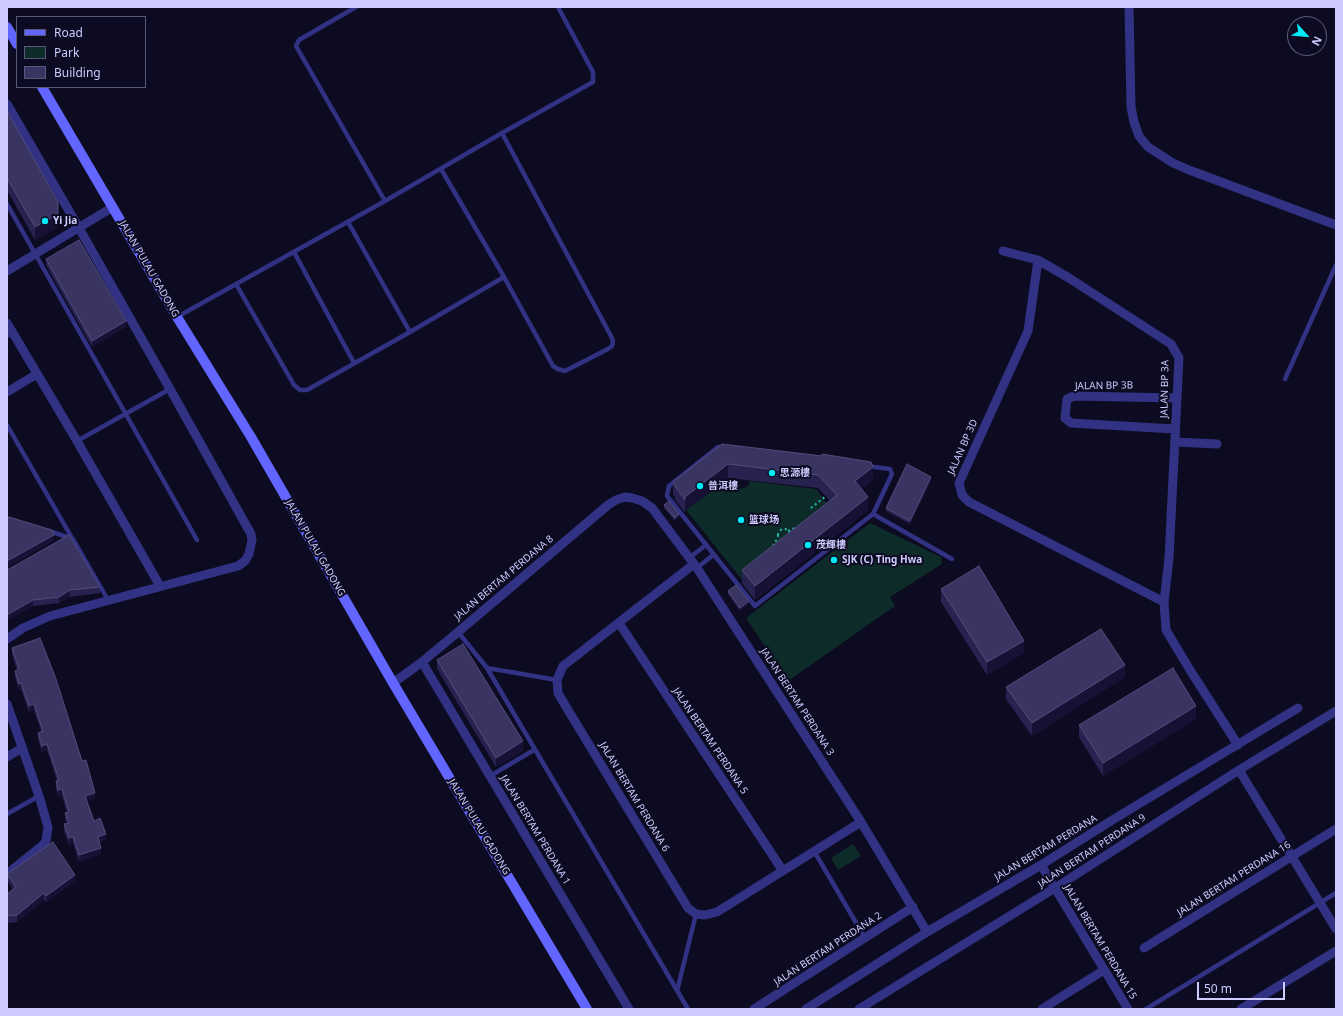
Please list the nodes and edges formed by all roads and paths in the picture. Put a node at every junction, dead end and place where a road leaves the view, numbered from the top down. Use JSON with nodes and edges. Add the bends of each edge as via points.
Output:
{"nodes":[{"id":1,"x":356,"y":7,"type":"edge"},
{"id":2,"x":558,"y":7,"type":"edge"},
{"id":3,"x":1129,"y":7,"type":"edge"},
{"id":4,"x":7,"y":27,"type":"edge"},
{"id":5,"x":16,"y":42,"type":"edge"},
{"id":6,"x":43,"y":88,"type":"edge"},
{"id":7,"x":7,"y":104,"type":"edge"},
{"id":8,"x":502,"y":133,"type":"junction"},
{"id":9,"x":441,"y":169,"type":"junction"},
{"id":10,"x":385,"y":201,"type":"junction"},
{"id":11,"x":7,"y":204,"type":"edge"},
{"id":12,"x":113,"y":207,"type":"junction"},
{"id":13,"x":348,"y":222,"type":"junction"},
{"id":14,"x":1336,"y":225,"type":"edge"},
{"id":15,"x":79,"y":228,"type":"junction"},
{"id":16,"x":1003,"y":251,"type":"dead end"},
{"id":17,"x":294,"y":252,"type":"junction"},
{"id":18,"x":36,"y":254,"type":"junction"},
{"id":19,"x":1038,"y":260,"type":"junction"},
{"id":20,"x":1336,"y":265,"type":"edge"},
{"id":21,"x":7,"y":271,"type":"edge"},
{"id":22,"x":504,"y":277,"type":"junction"},
{"id":23,"x":236,"y":284,"type":"junction"},
{"id":24,"x":177,"y":317,"type":"junction"},
{"id":25,"x":7,"y":323,"type":"edge"},
{"id":26,"x":410,"y":332,"type":"junction"},
{"id":27,"x":10,"y":334,"type":"edge"},
{"id":28,"x":354,"y":363,"type":"junction"},
{"id":29,"x":37,"y":374,"type":"junction"},
{"id":30,"x":1285,"y":379,"type":"dead end"},
{"id":31,"x":170,"y":389,"type":"junction"},
{"id":32,"x":7,"y":392,"type":"edge"},
{"id":33,"x":1177,"y":398,"type":"junction"},
{"id":34,"x":126,"y":413,"type":"junction"},
{"id":35,"x":7,"y":425,"type":"edge"},
{"id":36,"x":1175,"y":429,"type":"junction"},
{"id":37,"x":77,"y":440,"type":"junction"},
{"id":38,"x":1175,"y":442,"type":"junction"},
{"id":39,"x":1217,"y":444,"type":"dead end"},
{"id":40,"x":826,"y":496,"type":"edge"},
{"id":41,"x":632,"y":498,"type":"joint"},
{"id":42,"x":812,"y":508,"type":"dead end"},
{"id":43,"x":873,"y":514,"type":"junction"},
{"id":44,"x":41,"y":528,"type":"edge"},
{"id":45,"x":801,"y":528,"type":"edge"},
{"id":46,"x":788,"y":531,"type":"junction"},
{"id":47,"x":71,"y":538,"type":"junction"},
{"id":48,"x":778,"y":538,"type":"junction"},
{"id":49,"x":197,"y":540,"type":"dead end"},
{"id":50,"x":62,"y":541,"type":"edge"},
{"id":51,"x":706,"y":545,"type":"junction"},
{"id":52,"x":773,"y":551,"type":"edge"},
{"id":53,"x":713,"y":555,"type":"junction"},
{"id":54,"x":952,"y":560,"type":"dead end"},
{"id":55,"x":693,"y":563,"type":"junction"},
{"id":56,"x":160,"y":586,"type":"junction"},
{"id":57,"x":108,"y":601,"type":"junction"},
{"id":58,"x":1164,"y":602,"type":"junction"},
{"id":59,"x":619,"y":623,"type":"junction"},
{"id":60,"x":458,"y":632,"type":"junction"},
{"id":61,"x":7,"y":639,"type":"edge"},
{"id":62,"x":422,"y":662,"type":"junction"},
{"id":63,"x":487,"y":668,"type":"junction"},
{"id":64,"x":557,"y":680,"type":"junction"},
{"id":65,"x":393,"y":683,"type":"junction"},
{"id":66,"x":7,"y":704,"type":"edge"},
{"id":67,"x":1298,"y":708,"type":"dead end"},
{"id":68,"x":1336,"y":711,"type":"edge"},
{"id":69,"x":1238,"y":745,"type":"junction"},
{"id":70,"x":22,"y":748,"type":"junction"},
{"id":71,"x":534,"y":750,"type":"junction"},
{"id":72,"x":7,"y":757,"type":"edge"},
{"id":73,"x":1239,"y":770,"type":"junction"},
{"id":74,"x":490,"y":776,"type":"junction"},
{"id":75,"x":39,"y":796,"type":"junction"},
{"id":76,"x":7,"y":814,"type":"edge"},
{"id":77,"x":861,"y":822,"type":"junction"},
{"id":78,"x":1336,"y":829,"type":"edge"},
{"id":79,"x":814,"y":851,"type":"junction"},
{"id":80,"x":1291,"y":856,"type":"junction"},
{"id":81,"x":1041,"y":865,"type":"junction"},
{"id":82,"x":783,"y":871,"type":"junction"},
{"id":83,"x":7,"y":874,"type":"edge"},
{"id":84,"x":1055,"y":888,"type":"junction"},
{"id":85,"x":1336,"y":893,"type":"edge"},
{"id":86,"x":1320,"y":903,"type":"junction"},
{"id":87,"x":913,"y":907,"type":"junction"},
{"id":88,"x":700,"y":914,"type":"junction"},
{"id":89,"x":1336,"y":929,"type":"edge"},
{"id":90,"x":927,"y":932,"type":"junction"},
{"id":91,"x":866,"y":938,"type":"junction"},
{"id":92,"x":1144,"y":948,"type":"dead end"},
{"id":93,"x":1336,"y":951,"type":"edge"},
{"id":94,"x":1104,"y":970,"type":"junction"},
{"id":95,"x":677,"y":991,"type":"junction"},
{"id":96,"x":1252,"y":1006,"type":"edge"},
{"id":97,"x":587,"y":1009,"type":"edge"},
{"id":98,"x":629,"y":1009,"type":"edge"},
{"id":99,"x":688,"y":1009,"type":"edge"},
{"id":100,"x":754,"y":1009,"type":"edge"},
{"id":101,"x":806,"y":1009,"type":"edge"},
{"id":102,"x":859,"y":1009,"type":"edge"},
{"id":103,"x":1042,"y":1009,"type":"edge"},
{"id":104,"x":1128,"y":1009,"type":"edge"},
{"id":105,"x":1146,"y":1009,"type":"edge"},
{"id":106,"x":1240,"y":1009,"type":"edge"}],
"edges":[{"from":1,"to":10,"type":"lane","via":[[299,40],[296,46]]},
{"from":2,"to":8,"type":"lane","via":[[594,72],[593,82]]},
{"from":3,"to":14,"type":"street","via":[[1131,107],[1139,136],[1148,147],[1189,170]]},
{"from":4,"to":5,"type":"main road"},
{"from":6,"to":12,"type":"main road","name":"JALAN PULAU GADONG"},
{"from":7,"to":15,"type":"street"},
{"from":8,"to":9,"type":"lane"},
{"from":8,"to":22,"type":"lane","via":[[612,338],[612,346],[565,371],[558,370],[553,366]]},
{"from":9,"to":10,"type":"lane"},
{"from":9,"to":22,"type":"lane"},
{"from":10,"to":13,"type":"lane"},
{"from":11,"to":18,"type":"lane"},
{"from":12,"to":15,"type":"street"},
{"from":12,"to":24,"type":"main road","name":"JALAN PULAU GADONG"},
{"from":13,"to":17,"type":"lane"},
{"from":13,"to":26,"type":"lane"},
{"from":15,"to":18,"type":"street"},
{"from":15,"to":31,"type":"street"},
{"from":16,"to":19,"type":"street","name":"JALAN BP 3A"},
{"from":17,"to":23,"type":"lane"},
{"from":17,"to":28,"type":"lane"},
{"from":18,"to":21,"type":"street"},
{"from":18,"to":34,"type":"lane"},
{"from":19,"to":33,"type":"street","name":"JALAN BP 3A","via":[[1171,344],[1179,358]]},
{"from":19,"to":58,"type":"street","name":"JALAN BP 3D","via":[[1028,331],[959,483],[962,495],[969,502]]},
{"from":20,"to":30,"type":"lane"},
{"from":22,"to":26,"type":"lane"},
{"from":23,"to":24,"type":"lane"},
{"from":23,"to":28,"type":"lane","via":[[294,385],[300,390],[307,390]]},
{"from":24,"to":65,"type":"main road","name":"JALAN PULAU GADONG","via":[[251,437]]},
{"from":25,"to":27,"type":"street"},
{"from":26,"to":28,"type":"lane"},
{"from":27,"to":29,"type":"street"},
{"from":29,"to":32,"type":"street"},
{"from":29,"to":37,"type":"street"},
{"from":31,"to":34,"type":"lane"},
{"from":31,"to":56,"type":"street","via":[[251,534],[251,548],[245,561],[238,566]]},
{"from":33,"to":36,"type":"street","name":"JALAN BP 3A"},
{"from":33,"to":36,"type":"street","name":"JALAN BP 3B","via":[[1074,396],[1067,399],[1065,418],[1071,423]]},
{"from":34,"to":37,"type":"lane"},
{"from":34,"to":49,"type":"lane"},
{"from":35,"to":47,"type":"lane"},
{"from":36,"to":38,"type":"street","name":"JALAN BP 3A"},
{"from":37,"to":56,"type":"street"},
{"from":38,"to":39,"type":"street"},
{"from":38,"to":58,"type":"street","name":"JALAN BP 3A"},
{"from":40,"to":42,"type":"path"},
{"from":41,"to":55,"type":"street","name":"JALAN BERTAM PERDANA 3","via":[[652,508]]},
{"from":41,"to":60,"type":"street","name":"JALAN BERTAM PERDANA 8","via":[[616,500],[608,505]]},
{"from":43,"to":51,"type":"lane","via":[[892,474],[890,469],[718,447],[669,486],[667,496]]},
{"from":43,"to":53,"type":"lane","via":[[754,606]]},
{"from":43,"to":54,"type":"lane"},
{"from":44,"to":47,"type":"lane"},
{"from":45,"to":46,"type":"path"},
{"from":46,"to":48,"type":"path","via":[[781,530]]},
{"from":46,"to":48,"type":"path","via":[[788,540]]},
{"from":47,"to":50,"type":"lane"},
{"from":47,"to":57,"type":"lane"},
{"from":48,"to":52,"type":"path"},
{"from":51,"to":53,"type":"lane"},
{"from":51,"to":55,"type":"lane"},
{"from":53,"to":55,"type":"lane"},
{"from":55,"to":59,"type":"street"},
{"from":55,"to":77,"type":"street","name":"JALAN BERTAM PERDANA 3"},
{"from":56,"to":57,"type":"street"},
{"from":57,"to":61,"type":"street","via":[[50,616],[23,628]]},
{"from":58,"to":69,"type":"street","name":"JALAN BP 3A","via":[[1166,630]]},
{"from":59,"to":64,"type":"street","via":[[563,666]]},
{"from":59,"to":82,"type":"street","name":"JALAN BERTAM PERDANA 5"},
{"from":60,"to":62,"type":"street","name":"JALAN BERTAM PERDANA 8"},
{"from":60,"to":63,"type":"lane"},
{"from":62,"to":65,"type":"street","name":"JALAN BERTAM PERDANA 8"},
{"from":62,"to":74,"type":"street","name":"JALAN BERTAM PERDANA 1"},
{"from":63,"to":64,"type":"lane"},
{"from":63,"to":71,"type":"lane"},
{"from":64,"to":88,"type":"street","name":"JALAN BERTAM PERDANA 6","via":[[558,693],[565,706],[688,908]]},
{"from":65,"to":97,"type":"main road","name":"JALAN PULAU GADONG"},
{"from":66,"to":70,"type":"street"},
{"from":67,"to":69,"type":"street","name":"JALAN BERTAM PERDANA"},
{"from":68,"to":73,"type":"street","name":"JALAN BERTAM PERDANA 9"},
{"from":69,"to":81,"type":"street","name":"JALAN BERTAM PERDANA"},
{"from":70,"to":72,"type":"street"},
{"from":70,"to":75,"type":"street"},
{"from":71,"to":74,"type":"lane"},
{"from":71,"to":95,"type":"lane"},
{"from":73,"to":80,"type":"street"},
{"from":73,"to":84,"type":"street","name":"JALAN BERTAM PERDANA 9"},
{"from":74,"to":98,"type":"street","name":"JALAN BERTAM PERDANA 1"},
{"from":75,"to":76,"type":"lane"},
{"from":75,"to":83,"type":"street","via":[[48,827],[46,841],[39,850]]},
{"from":77,"to":79,"type":"street"},
{"from":77,"to":87,"type":"street","name":"JALAN BERTAM PERDANA 3"},
{"from":78,"to":80,"type":"street","name":"JALAN BERTAM PERDANA 16"},
{"from":79,"to":82,"type":"street"},
{"from":79,"to":91,"type":"lane"},
{"from":80,"to":86,"type":"street"},
{"from":80,"to":92,"type":"street","name":"JALAN BERTAM PERDANA 16"},
{"from":81,"to":84,"type":"street","name":"JALAN BERTAM PERDANA 15"},
{"from":81,"to":90,"type":"street","name":"JALAN BERTAM PERDANA"},
{"from":82,"to":88,"type":"street","via":[[717,912]]},
{"from":84,"to":94,"type":"street","name":"JALAN BERTAM PERDANA 15"},
{"from":84,"to":102,"type":"street","name":"JALAN BERTAM PERDANA 9"},
{"from":85,"to":86,"type":"lane"},
{"from":86,"to":89,"type":"street"},
{"from":86,"to":105,"type":"lane"},
{"from":87,"to":90,"type":"street","name":"JALAN BERTAM PERDANA 3"},
{"from":87,"to":91,"type":"street","name":"JALAN BERTAM PERDANA 2"},
{"from":88,"to":95,"type":"lane"},
{"from":90,"to":101,"type":"street","name":"JALAN BERTAM PERDANA"},
{"from":91,"to":100,"type":"street","name":"JALAN BERTAM PERDANA 2"},
{"from":93,"to":96,"type":"street"},
{"from":94,"to":103,"type":"street"},
{"from":94,"to":104,"type":"street","name":"JALAN BERTAM PERDANA 15"},
{"from":95,"to":99,"type":"lane"},
{"from":96,"to":106,"type":"street"}]}
